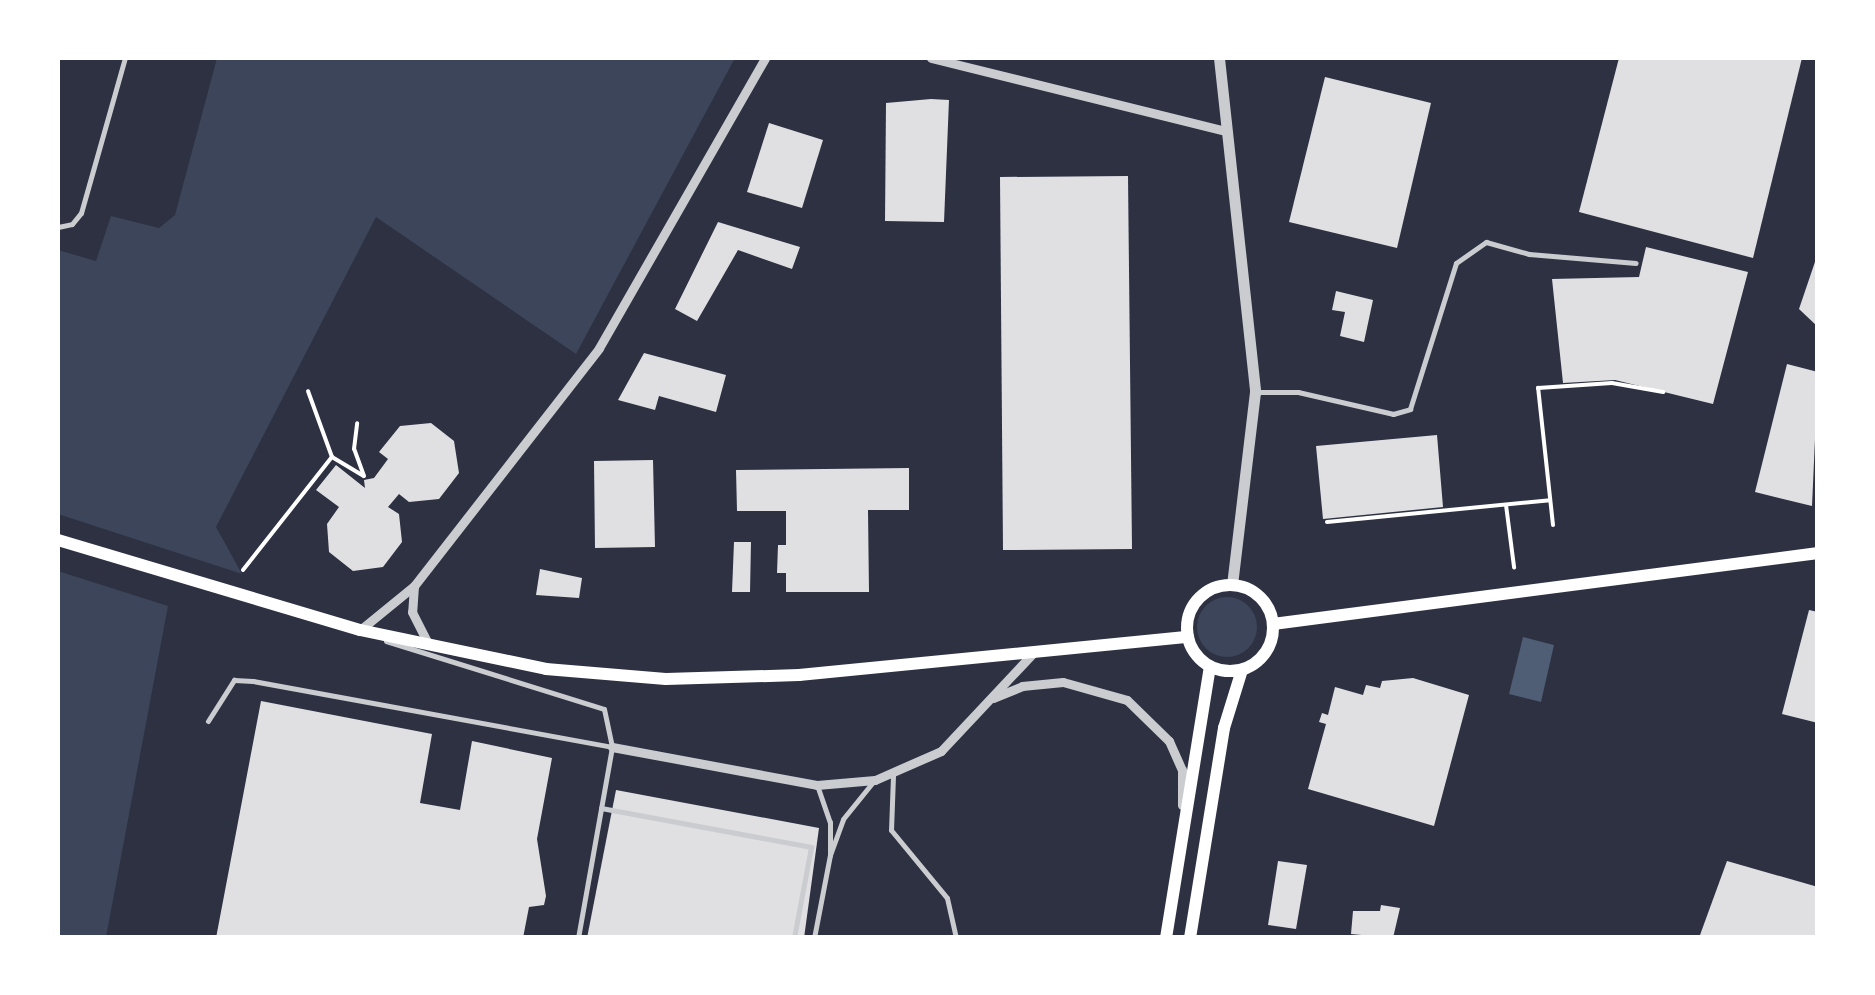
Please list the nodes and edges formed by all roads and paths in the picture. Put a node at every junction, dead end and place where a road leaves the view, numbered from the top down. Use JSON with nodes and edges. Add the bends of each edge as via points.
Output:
{"nodes":[{"id":1,"x":125,"y":58,"type":"edge"},
{"id":2,"x":765,"y":58,"type":"edge"},
{"id":3,"x":930,"y":58,"type":"edge"},
{"id":4,"x":1218,"y":58,"type":"edge"},
{"id":5,"x":1227,"y":131,"type":"junction"},
{"id":6,"x":58,"y":227,"type":"edge"},
{"id":7,"x":1636,"y":263,"type":"dead end"},
{"id":8,"x":308,"y":391,"type":"dead end"},
{"id":9,"x":1255,"y":392,"type":"junction"},
{"id":10,"x":1662,"y":392,"type":"dead end"},
{"id":11,"x":357,"y":422,"type":"dead end"},
{"id":12,"x":332,"y":457,"type":"junction"},
{"id":13,"x":1550,"y":500,"type":"junction"},
{"id":14,"x":1506,"y":504,"type":"junction"},
{"id":15,"x":1327,"y":522,"type":"dead end"},
{"id":16,"x":1554,"y":525,"type":"dead end"},
{"id":17,"x":58,"y":540,"type":"edge"},
{"id":18,"x":1818,"y":552,"type":"edge"},
{"id":19,"x":1514,"y":567,"type":"dead end"},
{"id":20,"x":243,"y":570,"type":"dead end"},
{"id":21,"x":1232,"y":585,"type":"junction"},
{"id":22,"x":414,"y":586,"type":"junction"},
{"id":23,"x":1273,"y":624,"type":"junction"},
{"id":24,"x":360,"y":630,"type":"junction"},
{"id":25,"x":1188,"y":636,"type":"junction"},
{"id":26,"x":430,"y":648,"type":"junction"},
{"id":27,"x":1038,"y":649,"type":"junction"},
{"id":28,"x":1210,"y":666,"type":"junction"},
{"id":29,"x":1242,"y":670,"type":"junction"},
{"id":30,"x":990,"y":698,"type":"junction"},
{"id":31,"x":208,"y":721,"type":"dead end"},
{"id":32,"x":612,"y":747,"type":"junction"},
{"id":33,"x":893,"y":776,"type":"junction"},
{"id":34,"x":875,"y":780,"type":"junction"},
{"id":35,"x":817,"y":785,"type":"junction"},
{"id":36,"x":601,"y":808,"type":"junction"},
{"id":37,"x":830,"y":855,"type":"junction"},
{"id":38,"x":1178,"y":869,"type":"junction"},
{"id":39,"x":578,"y":938,"type":"edge"},
{"id":40,"x":794,"y":938,"type":"edge"},
{"id":41,"x":814,"y":938,"type":"edge"},
{"id":42,"x":956,"y":938,"type":"edge"},
{"id":43,"x":1166,"y":938,"type":"edge"},
{"id":44,"x":1190,"y":938,"type":"edge"}],
"edges":[{"from":1,"to":6,"type":"lane","via":[[81,212],[72,224]]},
{"from":2,"to":22,"type":"street","via":[[599,348]]},
{"from":3,"to":5,"type":"street"},
{"from":4,"to":5,"type":"street"},
{"from":5,"to":9,"type":"street"},
{"from":7,"to":9,"type":"lane","via":[[1529,254],[1486,242],[1456,263],[1410,409],[1393,414],[1298,392]]},
{"from":8,"to":12,"type":"path"},
{"from":9,"to":21,"type":"street"},
{"from":10,"to":13,"type":"path","via":[[1612,382],[1538,388]]},
{"from":11,"to":12,"type":"path","via":[[354,450],[364,476]]},
{"from":12,"to":20,"type":"path"},
{"from":13,"to":14,"type":"path"},
{"from":13,"to":16,"type":"path"},
{"from":14,"to":15,"type":"path"},
{"from":14,"to":19,"type":"path"},
{"from":17,"to":24,"type":"main road"},
{"from":18,"to":23,"type":"main road"},
{"from":21,"to":23,"type":"main road","via":[[1255,593]]},
{"from":21,"to":25,"type":"main road","via":[[1198,600]]},
{"from":22,"to":24,"type":"street"},
{"from":22,"to":26,"type":"street","via":[[412,612]]},
{"from":23,"to":29,"type":"main road","via":[[1266,653]]},
{"from":24,"to":26,"type":"main road"},
{"from":24,"to":32,"type":"lane","via":[[432,660],[588,699],[604,709]]},
{"from":25,"to":27,"type":"main road"},
{"from":25,"to":28,"type":"main road"},
{"from":26,"to":27,"type":"main road","via":[[546,669],[666,678],[799,675]]},
{"from":27,"to":30,"type":"street"},
{"from":28,"to":29,"type":"main road"},
{"from":28,"to":38,"type":"main road"},
{"from":29,"to":44,"type":"main road","via":[[1224,728]]},
{"from":30,"to":33,"type":"street","via":[[941,751]]},
{"from":30,"to":38,"type":"street","via":[[1063,682],[1127,700],[1169,742],[1182,770]]},
{"from":31,"to":32,"type":"lane","via":[[234,680],[252,681]]},
{"from":32,"to":35,"type":"street"},
{"from":32,"to":36,"type":"lane"},
{"from":33,"to":34,"type":"street"},
{"from":33,"to":42,"type":"lane","via":[[891,830],[948,898]]},
{"from":34,"to":35,"type":"street"},
{"from":34,"to":37,"type":"lane","via":[[843,819]]},
{"from":35,"to":37,"type":"lane","via":[[830,822]]},
{"from":36,"to":39,"type":"lane"},
{"from":36,"to":40,"type":"lane","via":[[811,847]]},
{"from":37,"to":41,"type":"lane"},
{"from":38,"to":43,"type":"main road"}]}
